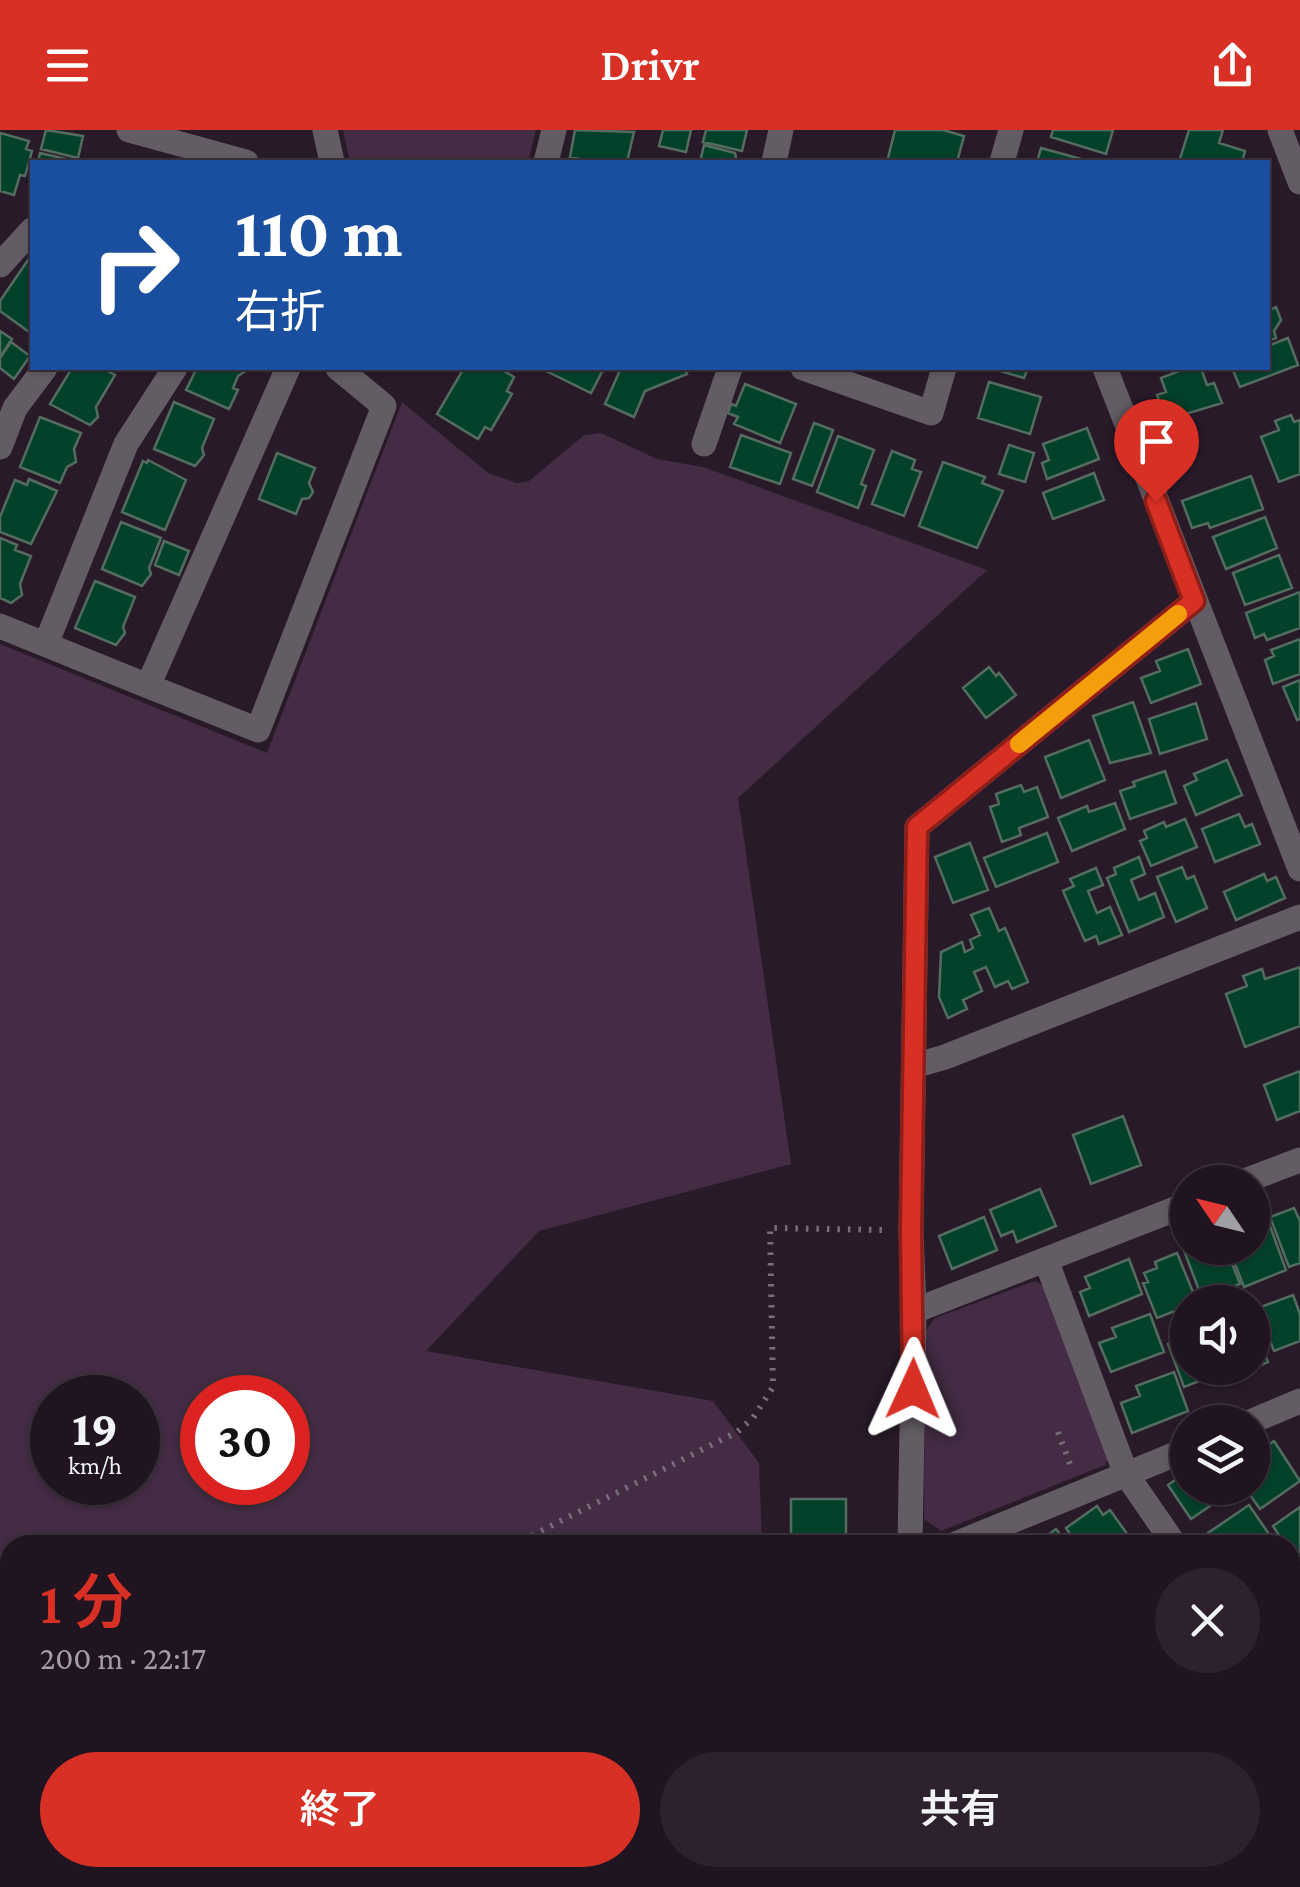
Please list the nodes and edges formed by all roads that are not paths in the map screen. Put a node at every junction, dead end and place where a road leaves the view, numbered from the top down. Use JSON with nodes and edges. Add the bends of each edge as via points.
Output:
{"nodes":[{"id":1,"x":129,"y":130,"type":"edge"},
{"id":2,"x":325,"y":130,"type":"edge"},
{"id":3,"x":554,"y":130,"type":"edge"},
{"id":4,"x":781,"y":130,"type":"edge"},
{"id":5,"x":1011,"y":130,"type":"edge"},
{"id":6,"x":1280,"y":130,"type":"edge"},
{"id":7,"x":239,"y":160,"type":"edge"},
{"id":8,"x":332,"y":160,"type":"edge"},
{"id":9,"x":546,"y":160,"type":"edge"},
{"id":10,"x":774,"y":160,"type":"edge"},
{"id":11,"x":1003,"y":160,"type":"edge"},
{"id":12,"x":1300,"y":182,"type":"edge"},
{"id":13,"x":30,"y":232,"type":"edge"},
{"id":14,"x":0,"y":264,"type":"edge"},
{"id":15,"x":44,"y":370,"type":"edge"},
{"id":16,"x":173,"y":370,"type":"edge"},
{"id":17,"x":287,"y":370,"type":"edge"},
{"id":18,"x":340,"y":370,"type":"edge"},
{"id":19,"x":729,"y":370,"type":"edge"},
{"id":20,"x":808,"y":370,"type":"edge"},
{"id":21,"x":943,"y":370,"type":"edge"},
{"id":22,"x":1105,"y":370,"type":"edge"},
{"id":23,"x":704,"y":444,"type":"dead end"},
{"id":24,"x":0,"y":447,"type":"edge"},
{"id":25,"x":1194,"y":601,"type":"junction"},
{"id":26,"x":0,"y":626,"type":"edge"},
{"id":27,"x":46,"y":644,"type":"junction"},
{"id":28,"x":148,"y":686,"type":"junction"},
{"id":29,"x":1300,"y":868,"type":"edge"},
{"id":30,"x":1300,"y":916,"type":"edge"},
{"id":31,"x":914,"y":1066,"type":"junction"},
{"id":32,"x":1300,"y":1160,"type":"edge"},
{"id":33,"x":1270,"y":1171,"type":"edge"},
{"id":34,"x":1170,"y":1211,"type":"edge"},
{"id":35,"x":1046,"y":1260,"type":"junction"},
{"id":36,"x":914,"y":1311,"type":"junction"},
{"id":37,"x":1300,"y":1402,"type":"edge"},
{"id":38,"x":1270,"y":1414,"type":"edge"},
{"id":39,"x":1170,"y":1456,"type":"edge"},
{"id":40,"x":1126,"y":1474,"type":"junction"},
{"id":41,"x":910,"y":1535,"type":"edge"},
{"id":42,"x":977,"y":1535,"type":"edge"},
{"id":43,"x":1168,"y":1535,"type":"edge"}],
"edges":[{"from":1,"to":7,"type":"street"},
{"from":2,"to":8,"type":"street"},
{"from":3,"to":9,"type":"street"},
{"from":4,"to":10,"type":"street"},
{"from":5,"to":11,"type":"street"},
{"from":6,"to":12,"type":"street"},
{"from":13,"to":14,"type":"street"},
{"from":15,"to":24,"type":"street","via":[[15,408]]},
{"from":16,"to":27,"type":"street","via":[[126,444]]},
{"from":17,"to":28,"type":"street"},
{"from":18,"to":28,"type":"street","via":[[384,406],[258,730]]},
{"from":19,"to":23,"type":"street"},
{"from":20,"to":21,"type":"street","via":[[931,413]]},
{"from":22,"to":25,"type":"street"},
{"from":25,"to":29,"type":"street"},
{"from":25,"to":31,"type":"street","via":[[917,827]]},
{"from":26,"to":27,"type":"street"},
{"from":27,"to":28,"type":"street"},
{"from":30,"to":31,"type":"street"},
{"from":31,"to":36,"type":"street"},
{"from":32,"to":33,"type":"street"},
{"from":34,"to":35,"type":"street"},
{"from":35,"to":36,"type":"street"},
{"from":35,"to":40,"type":"street"},
{"from":36,"to":41,"type":"street"},
{"from":37,"to":38,"type":"street"},
{"from":39,"to":40,"type":"street"},
{"from":40,"to":42,"type":"street"},
{"from":40,"to":43,"type":"street"}]}
